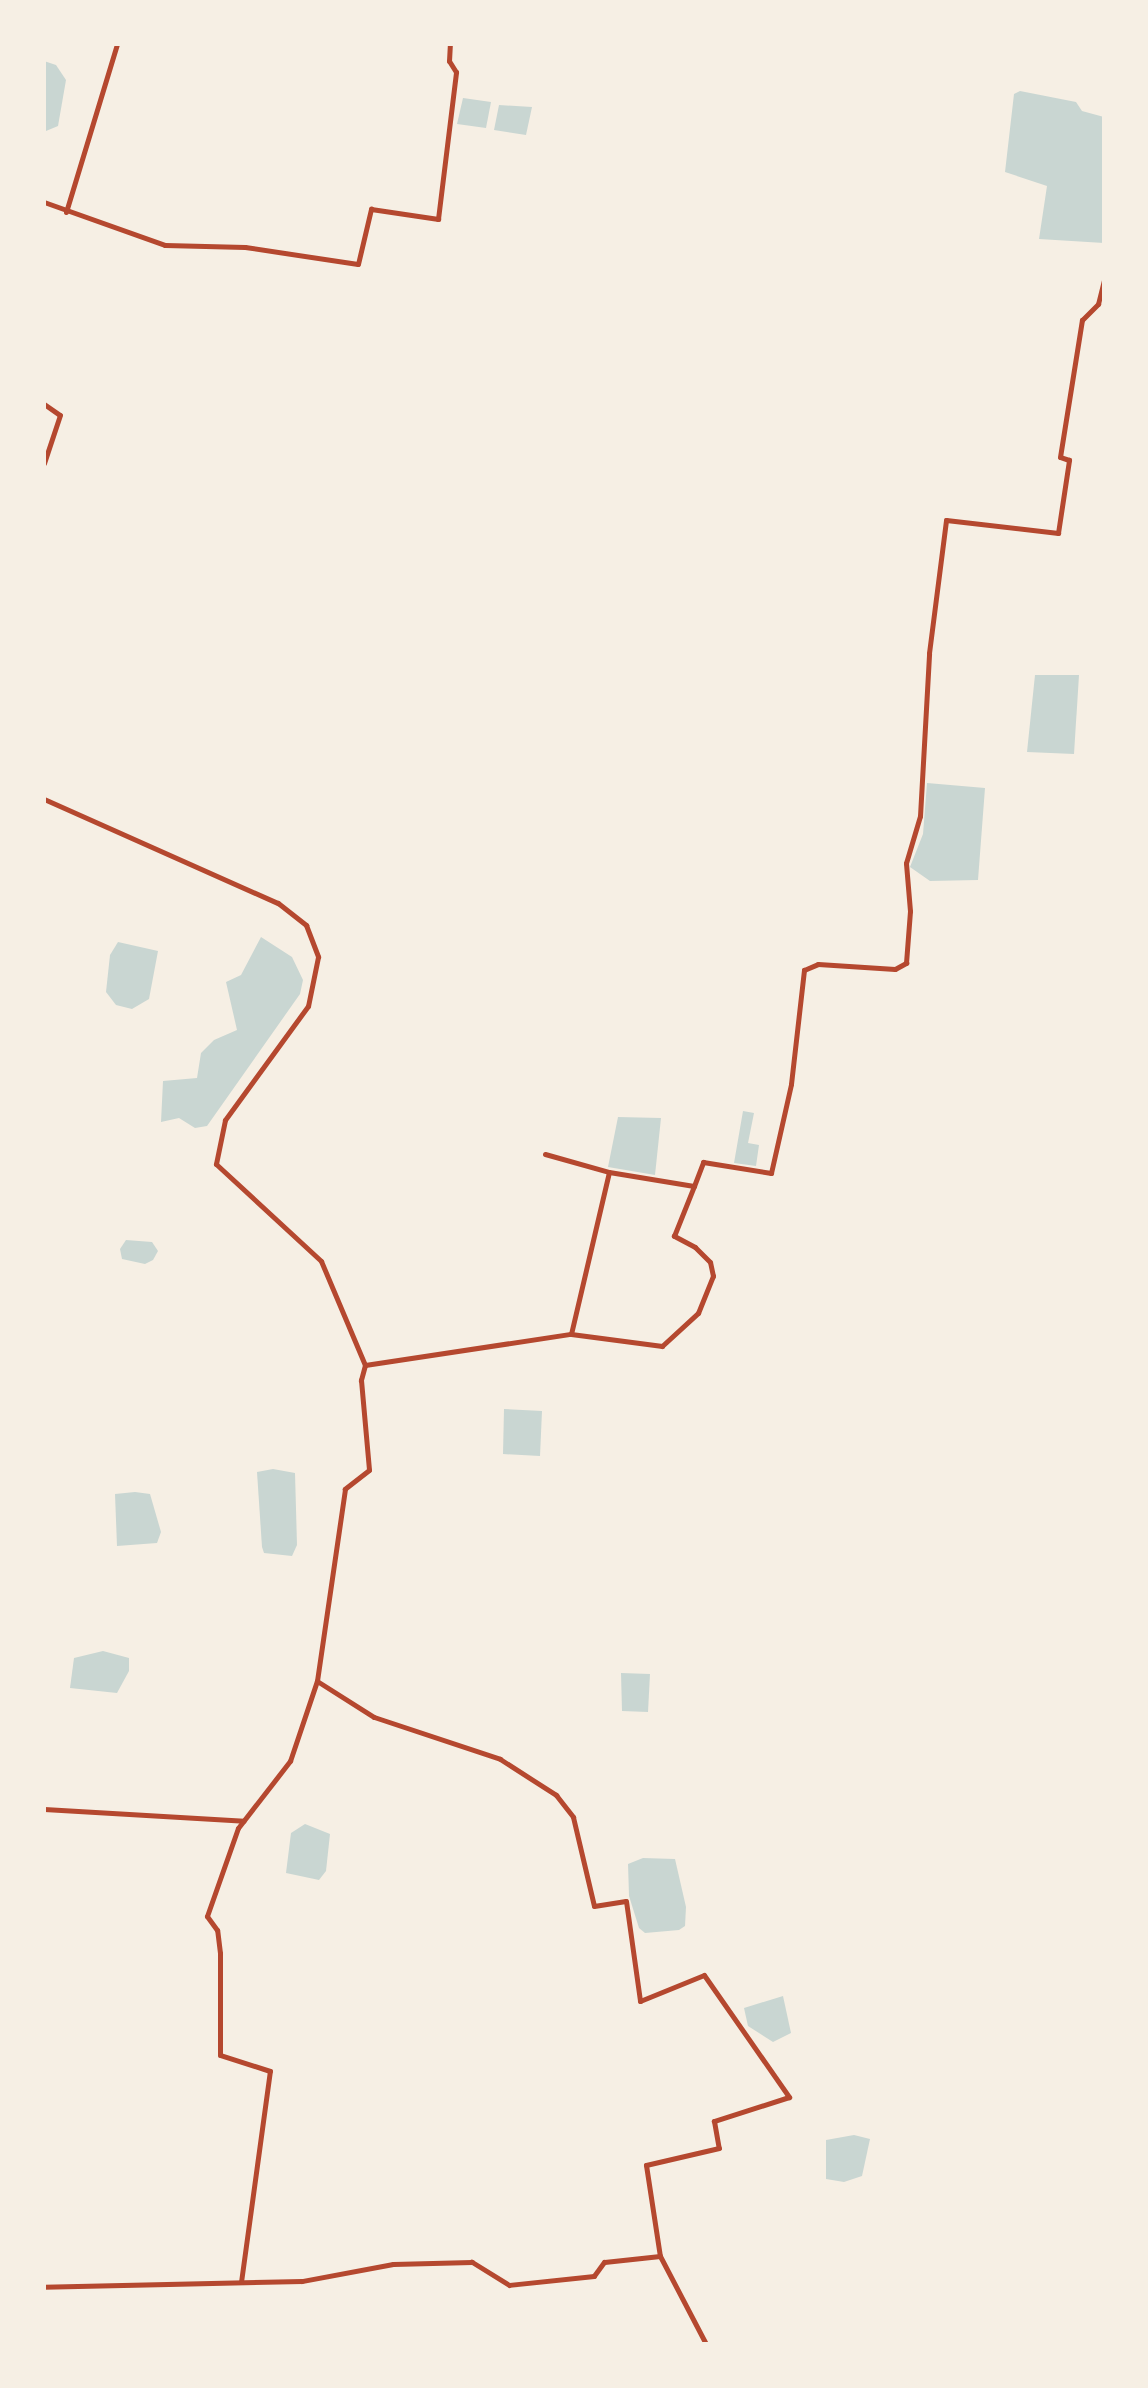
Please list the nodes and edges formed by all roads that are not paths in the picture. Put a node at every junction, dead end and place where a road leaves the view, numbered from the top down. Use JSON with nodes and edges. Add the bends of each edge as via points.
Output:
{"nodes":[{"id":1,"x":117,"y":44,"type":"edge"},
{"id":2,"x":450,"y":44,"type":"edge"},
{"id":3,"x":44,"y":202,"type":"edge"},
{"id":4,"x":66,"y":212,"type":"junction"},
{"id":5,"x":1104,"y":280,"type":"edge"},
{"id":6,"x":44,"y":404,"type":"edge"},
{"id":7,"x":44,"y":463,"type":"edge"},
{"id":8,"x":44,"y":799,"type":"edge"},
{"id":9,"x":545,"y":1154,"type":"dead end"},
{"id":10,"x":609,"y":1172,"type":"junction"},
{"id":11,"x":694,"y":1186,"type":"junction"},
{"id":12,"x":571,"y":1334,"type":"junction"},
{"id":13,"x":365,"y":1365,"type":"junction"},
{"id":14,"x":317,"y":1681,"type":"junction"},
{"id":15,"x":44,"y":1809,"type":"edge"},
{"id":16,"x":244,"y":1821,"type":"junction"},
{"id":17,"x":660,"y":2256,"type":"junction"},
{"id":18,"x":241,"y":2282,"type":"junction"},
{"id":19,"x":44,"y":2287,"type":"edge"},
{"id":20,"x":706,"y":2344,"type":"edge"}],
"edges":[{"from":1,"to":4,"type":"street"},
{"from":2,"to":4,"type":"street","via":[[449,61],[456,72],[438,219],[371,209],[358,264],[245,247],[165,245]]},
{"from":3,"to":4,"type":"street"},
{"from":5,"to":11,"type":"street","via":[[1098,304],[1082,320],[1060,457],[1069,460],[1058,533],[946,520],[929,653],[920,816],[906,863],[906,963],[895,969],[818,964],[804,970],[791,1084],[771,1173],[703,1162]]},
{"from":6,"to":7,"type":"street","via":[[60,415]]},
{"from":8,"to":13,"type":"street","via":[[231,879],[306,925],[318,957],[308,1006],[225,1120],[216,1164],[321,1261]]},
{"from":9,"to":10,"type":"street"},
{"from":10,"to":11,"type":"street"},
{"from":10,"to":12,"type":"street"},
{"from":11,"to":12,"type":"street","via":[[674,1236],[710,1262],[713,1276],[698,1313],[662,1346]]},
{"from":12,"to":13,"type":"street"},
{"from":13,"to":14,"type":"street","via":[[361,1380],[369,1470],[345,1489]]},
{"from":14,"to":16,"type":"street","via":[[290,1761]]},
{"from":14,"to":17,"type":"street","via":[[374,1717],[500,1759],[556,1795],[573,1817],[594,1906],[626,1901],[640,2001],[704,1975],[789,2097],[714,2121],[719,2148],[646,2165]]},
{"from":15,"to":16,"type":"street"},
{"from":16,"to":18,"type":"street","via":[[207,1916],[217,1930],[220,1953],[220,2055],[270,2071]]},
{"from":17,"to":18,"type":"street","via":[[604,2262],[594,2276],[509,2285],[472,2262],[393,2264],[302,2281]]},
{"from":17,"to":20,"type":"street"},
{"from":18,"to":19,"type":"street"}]}
